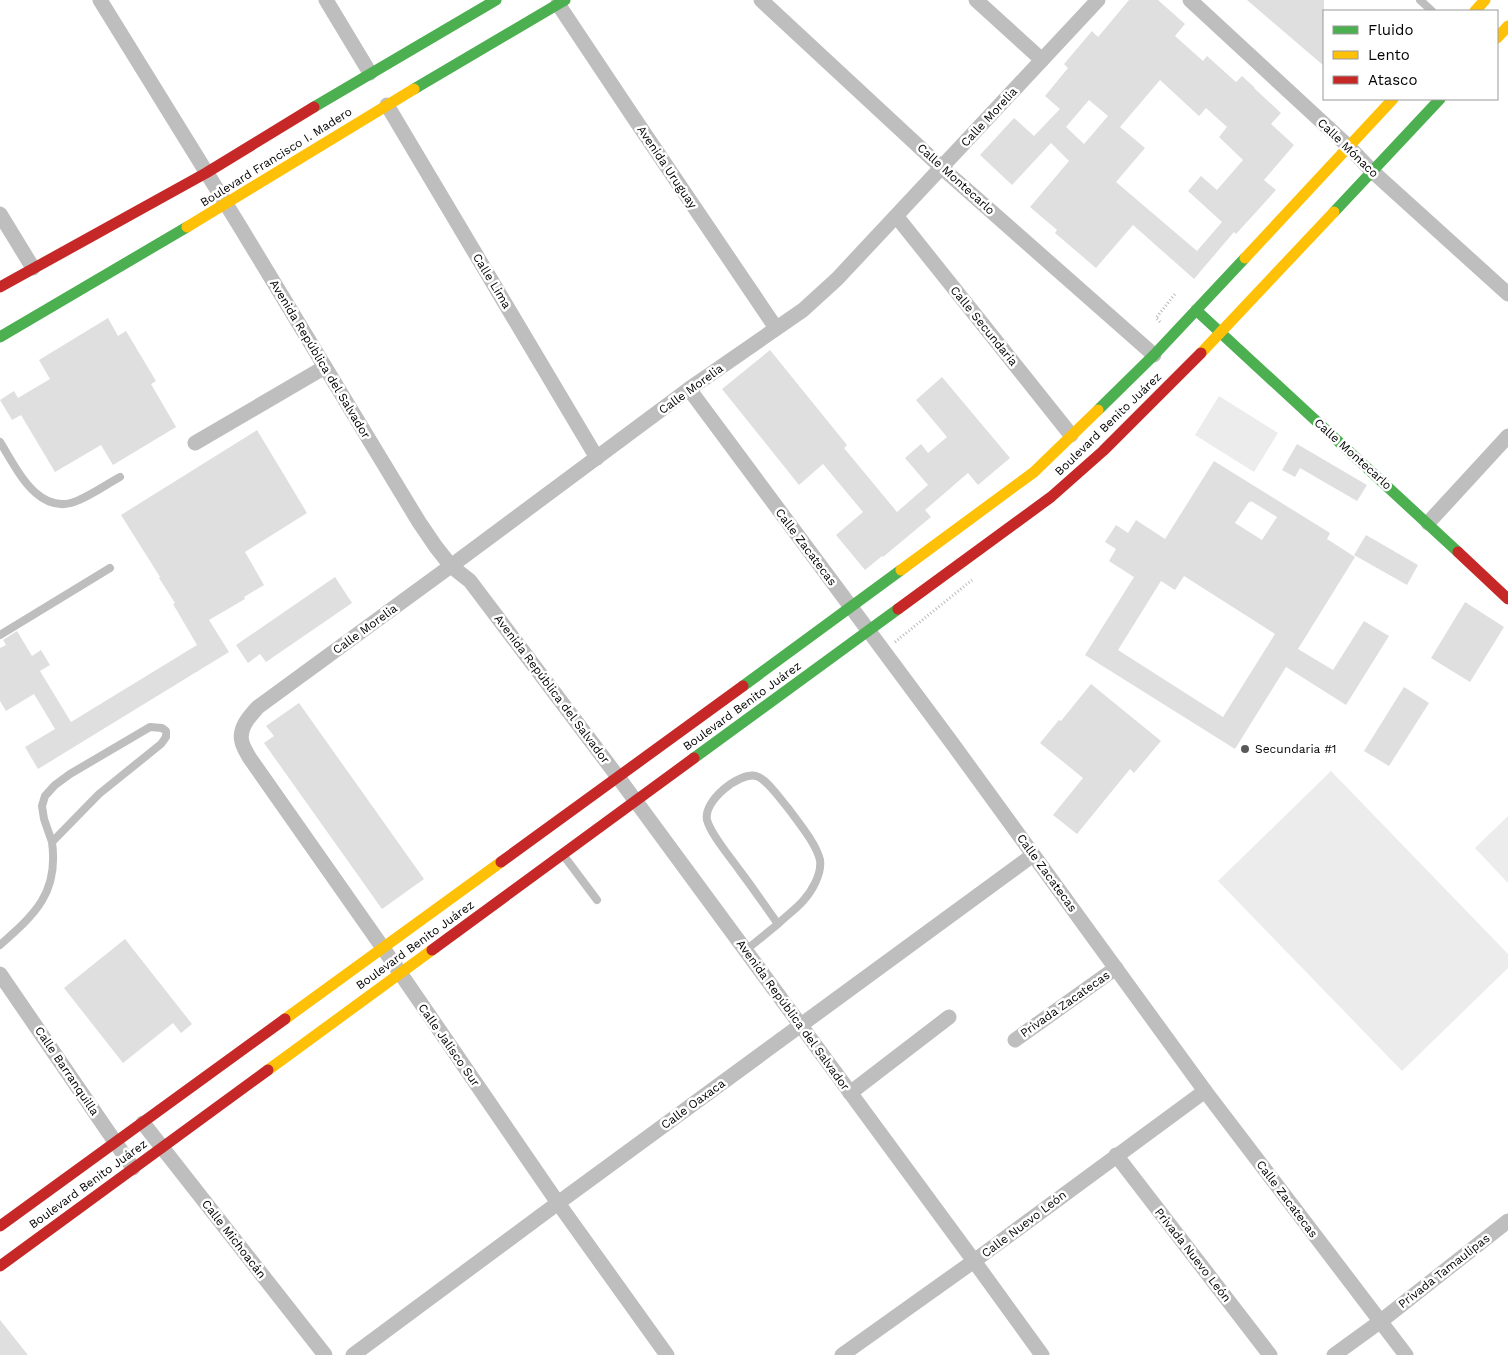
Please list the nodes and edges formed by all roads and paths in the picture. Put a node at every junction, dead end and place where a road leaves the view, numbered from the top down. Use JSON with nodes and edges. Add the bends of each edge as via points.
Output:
{"nodes":[{"id":1,"x":100,"y":0,"type":"edge"},
{"id":2,"x":326,"y":0,"type":"edge"},
{"id":3,"x":496,"y":0,"type":"edge"},
{"id":4,"x":761,"y":0,"type":"edge"},
{"id":5,"x":976,"y":0,"type":"edge"},
{"id":6,"x":1098,"y":0,"type":"edge"},
{"id":7,"x":1190,"y":0,"type":"edge"},
{"id":8,"x":1420,"y":0,"type":"edge"},
{"id":9,"x":1486,"y":0,"type":"edge"},
{"id":10,"x":562,"y":2,"type":"edge"},
{"id":11,"x":1431,"y":10,"type":"edge"},
{"id":12,"x":1476,"y":10,"type":"edge"},
{"id":13,"x":1508,"y":26,"type":"edge"},
{"id":14,"x":1498,"y":37,"type":"edge"},
{"id":15,"x":1042,"y":60,"type":"junction"},
{"id":16,"x":370,"y":73,"type":"junction"},
{"id":17,"x":1391,"y":100,"type":"edge"},
{"id":18,"x":1439,"y":100,"type":"edge"},
{"id":19,"x":388,"y":104,"type":"junction"},
{"id":20,"x":1348,"y":146,"type":"junction"},
{"id":21,"x":942,"y":168,"type":"junction"},
{"id":22,"x":1372,"y":171,"type":"junction"},
{"id":23,"x":206,"y":173,"type":"junction"},
{"id":24,"x":226,"y":204,"type":"junction"},
{"id":25,"x":0,"y":214,"type":"edge"},
{"id":26,"x":897,"y":217,"type":"junction"},
{"id":27,"x":33,"y":268,"type":"junction"},
{"id":28,"x":0,"y":288,"type":"edge"},
{"id":29,"x":1508,"y":294,"type":"edge"},
{"id":30,"x":1196,"y":310,"type":"junction"},
{"id":31,"x":776,"y":328,"type":"junction"},
{"id":32,"x":1220,"y":333,"type":"junction"},
{"id":33,"x":0,"y":336,"type":"edge"},
{"id":34,"x":1154,"y":355,"type":"junction"},
{"id":35,"x":325,"y":367,"type":"junction"},
{"id":36,"x":689,"y":389,"type":"junction"},
{"id":37,"x":1071,"y":435,"type":"junction"},
{"id":38,"x":1508,"y":436,"type":"edge"},
{"id":39,"x":0,"y":442,"type":"edge"},
{"id":40,"x":195,"y":443,"type":"dead end"},
{"id":41,"x":597,"y":458,"type":"junction"},
{"id":42,"x":120,"y":477,"type":"dead end"},
{"id":43,"x":1428,"y":523,"type":"junction"},
{"id":44,"x":451,"y":566,"type":"junction"},
{"id":45,"x":110,"y":568,"type":"dead end"},
{"id":46,"x":1508,"y":600,"type":"edge"},
{"id":47,"x":851,"y":607,"type":"junction"},
{"id":48,"x":868,"y":631,"type":"junction"},
{"id":49,"x":0,"y":636,"type":"edge"},
{"id":50,"x":242,"y":730,"type":"joint"},
{"id":51,"x":618,"y":777,"type":"junction"},
{"id":52,"x":635,"y":801,"type":"junction"},
{"id":53,"x":52,"y":842,"type":"junction"},
{"id":54,"x":563,"y":854,"type":"junction"},
{"id":55,"x":1034,"y":855,"type":"junction"},
{"id":56,"x":597,"y":900,"type":"dead end"},
{"id":57,"x":778,"y":924,"type":"junction"},
{"id":58,"x":0,"y":945,"type":"edge"},
{"id":59,"x":383,"y":948,"type":"junction"},
{"id":60,"x":746,"y":950,"type":"junction"},
{"id":61,"x":1116,"y":968,"type":"junction"},
{"id":62,"x":400,"y":973,"type":"junction"},
{"id":63,"x":0,"y":974,"type":"edge"},
{"id":64,"x":949,"y":1017,"type":"dead end"},
{"id":65,"x":801,"y":1026,"type":"junction"},
{"id":66,"x":1015,"y":1040,"type":"dead end"},
{"id":67,"x":1204,"y":1091,"type":"junction"},
{"id":68,"x":850,"y":1093,"type":"junction"},
{"id":69,"x":143,"y":1123,"type":"junction"},
{"id":70,"x":116,"y":1143,"type":"junction"},
{"id":71,"x":163,"y":1147,"type":"junction"},
{"id":72,"x":1116,"y":1155,"type":"junction"},
{"id":73,"x":134,"y":1168,"type":"junction"},
{"id":74,"x":558,"y":1202,"type":"junction"},
{"id":75,"x":1508,"y":1221,"type":"edge"},
{"id":76,"x":0,"y":1226,"type":"edge"},
{"id":77,"x":974,"y":1261,"type":"junction"},
{"id":78,"x":0,"y":1266,"type":"edge"},
{"id":79,"x":1381,"y":1321,"type":"junction"},
{"id":80,"x":324,"y":1355,"type":"edge"},
{"id":81,"x":353,"y":1355,"type":"edge"},
{"id":82,"x":667,"y":1355,"type":"edge"},
{"id":83,"x":842,"y":1355,"type":"edge"},
{"id":84,"x":1042,"y":1355,"type":"edge"},
{"id":85,"x":1270,"y":1355,"type":"edge"},
{"id":86,"x":1334,"y":1355,"type":"edge"},
{"id":87,"x":1406,"y":1355,"type":"edge"}],
"edges":[{"from":1,"to":23,"type":"street","name":"Avenida República del Salvador"},
{"from":2,"to":16,"type":"street"},
{"from":3,"to":16,"type":"main road","name":"Boulevard Francisco I. Madero"},
{"from":4,"to":21,"type":"street","name":"Calle Montecarlo"},
{"from":5,"to":15,"type":"street"},
{"from":6,"to":15,"type":"street","name":"Calle Morelia"},
{"from":7,"to":20,"type":"street","name":"Calle Mónaco"},
{"from":8,"to":11,"type":"lane"},
{"from":9,"to":12,"type":"main road"},
{"from":10,"to":19,"type":"main road","name":"Boulevard Francisco I. Madero"},
{"from":10,"to":31,"type":"street","name":"Avenida Uruguay","via":[[634,118]]},
{"from":13,"to":14,"type":"main road"},
{"from":15,"to":21,"type":"street","name":"Calle Morelia"},
{"from":16,"to":23,"type":"main road","name":"Boulevard Francisco I. Madero"},
{"from":17,"to":20,"type":"main road","name":"Boulevard Benito Juárez"},
{"from":18,"to":22,"type":"main road","name":"Boulevard Benito Juárez"},
{"from":19,"to":24,"type":"main road","name":"Boulevard Francisco I. Madero"},
{"from":19,"to":41,"type":"street","name":"Calle Lima"},
{"from":20,"to":22,"type":"street","name":"Calle Mónaco"},
{"from":20,"to":30,"type":"main road","name":"Boulevard Benito Juárez"},
{"from":21,"to":26,"type":"street","name":"Calle Morelia"},
{"from":21,"to":34,"type":"street","name":"Calle Montecarlo"},
{"from":22,"to":29,"type":"street","name":"Calle Mónaco"},
{"from":22,"to":32,"type":"main road","name":"Boulevard Benito Juárez"},
{"from":23,"to":24,"type":"street","name":"Avenida República del Salvador"},
{"from":23,"to":27,"type":"main road","name":"Boulevard Francisco I. Madero"},
{"from":24,"to":33,"type":"main road","name":"Boulevard Francisco I. Madero"},
{"from":24,"to":35,"type":"street","name":"Avenida República del Salvador"},
{"from":25,"to":27,"type":"street"},
{"from":26,"to":31,"type":"street","name":"Calle Morelia","via":[[837,279],[803,310]]},
{"from":26,"to":37,"type":"street","name":"Calle Secundaria"},
{"from":27,"to":28,"type":"main road","name":"Boulevard Francisco I. Madero"},
{"from":30,"to":32,"type":"main road","name":"Calle Montecarlo"},
{"from":30,"to":34,"type":"main road","name":"Boulevard Benito Juárez"},
{"from":31,"to":36,"type":"street","name":"Calle Morelia"},
{"from":32,"to":43,"type":"main road","name":"Calle Montecarlo"},
{"from":32,"to":48,"type":"main road","name":"Boulevard Benito Juárez","via":[[1103,451],[1051,497]]},
{"from":34,"to":37,"type":"main road","name":"Boulevard Benito Juárez"},
{"from":35,"to":40,"type":"street"},
{"from":35,"to":44,"type":"street","name":"Avenida República del Salvador","via":[[419,522]]},
{"from":36,"to":41,"type":"street","name":"Calle Morelia"},
{"from":36,"to":47,"type":"street","name":"Calle Zacatecas"},
{"from":37,"to":47,"type":"main road","name":"Boulevard Benito Juárez","via":[[1034,472]]},
{"from":38,"to":43,"type":"street"},
{"from":39,"to":42,"type":"lane","via":[[36,494],[58,505],[78,501]]},
{"from":41,"to":44,"type":"street","name":"Calle Morelia"},
{"from":43,"to":46,"type":"main road","name":"Calle Montecarlo"},
{"from":44,"to":50,"type":"street","name":"Calle Morelia","via":[[258,707]]},
{"from":44,"to":51,"type":"street","name":"Avenida República del Salvador","via":[[470,581]]},
{"from":45,"to":49,"type":"lane"},
{"from":47,"to":48,"type":"street","name":"Calle Zacatecas"},
{"from":47,"to":51,"type":"main road","name":"Boulevard Benito Juárez"},
{"from":48,"to":52,"type":"main road","name":"Boulevard Benito Juárez"},
{"from":48,"to":55,"type":"street","name":"Calle Zacatecas"},
{"from":50,"to":59,"type":"street","name":"Calle Jalisco Sur","via":[[241,742],[249,757]]},
{"from":51,"to":52,"type":"street","name":"Avenida República del Salvador"},
{"from":51,"to":59,"type":"main road","name":"Boulevard Benito Juárez"},
{"from":52,"to":54,"type":"main road","name":"Boulevard Benito Juárez"},
{"from":52,"to":60,"type":"street","name":"Avenida República del Salvador"},
{"from":53,"to":53,"type":"lane","via":[[99,794],[161,744],[166,731],[150,728],[55,785],[45,796],[42,806]]},
{"from":53,"to":58,"type":"lane","via":[[53,876],[46,893],[33,913]]},
{"from":54,"to":56,"type":"lane"},
{"from":54,"to":62,"type":"main road","name":"Boulevard Benito Juárez"},
{"from":55,"to":61,"type":"street","name":"Calle Zacatecas"},
{"from":55,"to":65,"type":"street","name":"Calle Oaxaca"},
{"from":57,"to":57,"type":"lane","via":[[707,820],[710,803],[719,792],[745,776],[756,776],[772,789],[812,842],[820,860],[818,877],[808,895]]},
{"from":57,"to":60,"type":"lane"},
{"from":59,"to":62,"type":"street","name":"Calle Jalisco Sur"},
{"from":59,"to":69,"type":"main road","name":"Boulevard Benito Juárez"},
{"from":60,"to":65,"type":"street","name":"Avenida República del Salvador"},
{"from":61,"to":66,"type":"street","name":"Privada Zacatecas"},
{"from":61,"to":67,"type":"street","name":"Calle Zacatecas"},
{"from":62,"to":71,"type":"main road","name":"Boulevard Benito Juárez"},
{"from":62,"to":74,"type":"street","name":"Calle Jalisco Sur"},
{"from":63,"to":70,"type":"street","name":"Calle Barranquilla"},
{"from":64,"to":68,"type":"street"},
{"from":65,"to":68,"type":"street","name":"Avenida República del Salvador"},
{"from":65,"to":74,"type":"street","name":"Calle Oaxaca"},
{"from":67,"to":72,"type":"street","name":"Calle Nuevo León"},
{"from":67,"to":79,"type":"street","name":"Calle Zacatecas"},
{"from":68,"to":77,"type":"street","name":"Avenida República del Salvador"},
{"from":69,"to":70,"type":"main road","name":"Boulevard Benito Juárez"},
{"from":69,"to":71,"type":"street","name":"Calle Michoacán"},
{"from":70,"to":73,"type":"street","name":"Calle Barranquilla"},
{"from":70,"to":76,"type":"main road","name":"Boulevard Benito Juárez"},
{"from":71,"to":73,"type":"main road","name":"Boulevard Benito Juárez"},
{"from":71,"to":80,"type":"street","name":"Calle Michoacán"},
{"from":72,"to":77,"type":"street","name":"Calle Nuevo León"},
{"from":72,"to":85,"type":"street","name":"Privada Nuevo León"},
{"from":73,"to":78,"type":"main road","name":"Boulevard Benito Juárez"},
{"from":74,"to":81,"type":"street","name":"Calle Oaxaca"},
{"from":74,"to":82,"type":"street","name":"Calle Jalisco Sur"},
{"from":75,"to":79,"type":"street","name":"Privada Tamaulipas"},
{"from":77,"to":83,"type":"street","name":"Calle Nuevo León"},
{"from":77,"to":84,"type":"street","name":"Avenida República del Salvador"},
{"from":79,"to":86,"type":"street","name":"Privada Tamaulipas"},
{"from":79,"to":87,"type":"street","name":"Calle Zacatecas"}]}
